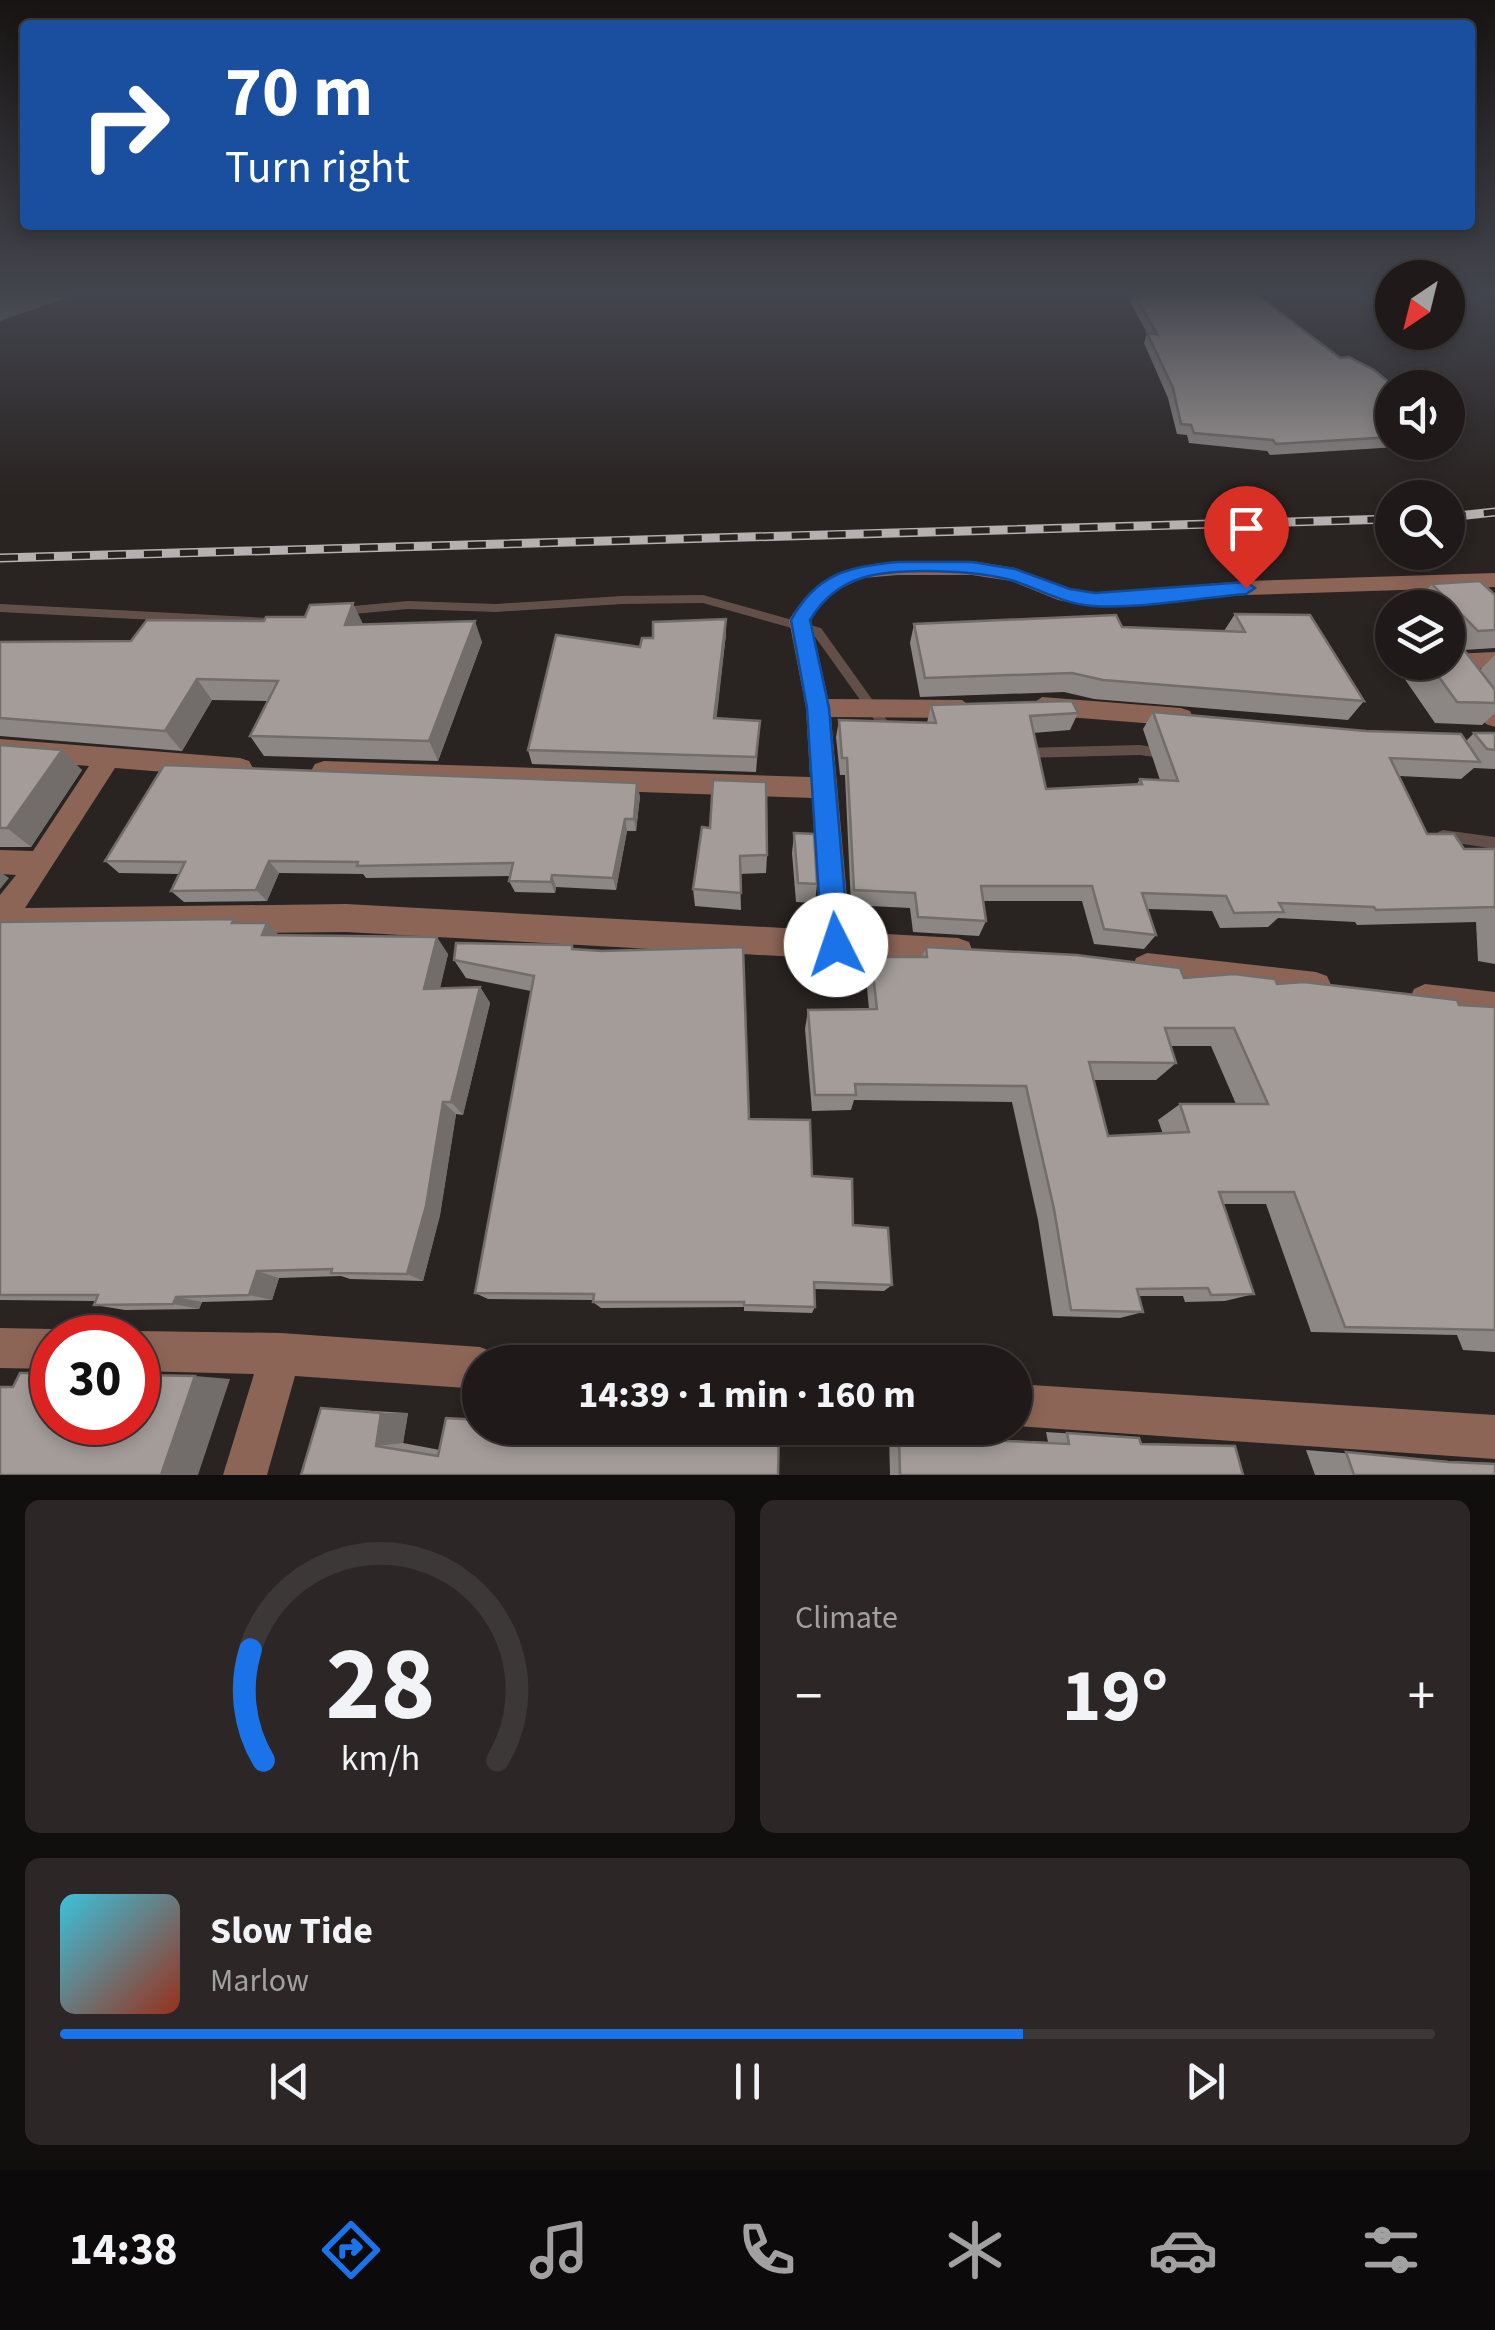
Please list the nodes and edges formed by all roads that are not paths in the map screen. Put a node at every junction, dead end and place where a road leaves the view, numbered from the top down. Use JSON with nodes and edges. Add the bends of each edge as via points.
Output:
{"nodes":[{"id":1,"x":1495,"y":580,"type":"edge"},
{"id":2,"x":1376,"y":585,"type":"junction"},
{"id":3,"x":1381,"y":590,"type":"edge"},
{"id":4,"x":1465,"y":659,"type":"edge"},
{"id":5,"x":1495,"y":660,"type":"edge"},
{"id":6,"x":1465,"y":679,"type":"edge"},
{"id":7,"x":1015,"y":707,"type":"edge"},
{"id":8,"x":818,"y":708,"type":"junction"},
{"id":9,"x":983,"y":709,"type":"edge"},
{"id":10,"x":1495,"y":718,"type":"edge"},
{"id":11,"x":1198,"y":719,"type":"edge"},
{"id":12,"x":0,"y":748,"type":"edge"},
{"id":13,"x":110,"y":757,"type":"junction"},
{"id":14,"x":262,"y":769,"type":"edge"},
{"id":15,"x":300,"y":770,"type":"edge"},
{"id":16,"x":824,"y":788,"type":"junction"},
{"id":17,"x":0,"y":862,"type":"edge"},
{"id":18,"x":41,"y":863,"type":"junction"},
{"id":19,"x":0,"y":920,"type":"edge"},
{"id":20,"x":836,"y":945,"type":"junction"},
{"id":21,"x":988,"y":954,"type":"edge"},
{"id":22,"x":1118,"y":964,"type":"edge"},
{"id":23,"x":1343,"y":990,"type":"edge"},
{"id":24,"x":1400,"y":997,"type":"edge"},
{"id":25,"x":1495,"y":1008,"type":"edge"},
{"id":26,"x":0,"y":1348,"type":"edge"},
{"id":27,"x":30,"y":1349,"type":"edge"},
{"id":28,"x":160,"y":1351,"type":"edge"},
{"id":29,"x":281,"y":1354,"type":"junction"},
{"id":30,"x":462,"y":1367,"type":"edge"},
{"id":31,"x":1032,"y":1406,"type":"edge"},
{"id":32,"x":1495,"y":1436,"type":"edge"},
{"id":33,"x":245,"y":1475,"type":"edge"}],
"edges":[{"from":1,"to":2,"type":"street"},
{"from":2,"to":3,"type":"street"},
{"from":2,"to":8,"type":"street","via":[[1095,600],[972,568],[859,572],[830,585],[800,620]]},
{"from":4,"to":5,"type":"street"},
{"from":6,"to":10,"type":"street"},
{"from":7,"to":11,"type":"street","via":[[1064,705]]},
{"from":8,"to":9,"type":"street"},
{"from":8,"to":16,"type":"street"},
{"from":12,"to":13,"type":"street"},
{"from":13,"to":14,"type":"street"},
{"from":13,"to":18,"type":"street"},
{"from":15,"to":16,"type":"street"},
{"from":16,"to":20,"type":"street"},
{"from":17,"to":18,"type":"street"},
{"from":18,"to":19,"type":"street"},
{"from":19,"to":20,"type":"street","via":[[346,918]]},
{"from":20,"to":21,"type":"street"},
{"from":22,"to":23,"type":"street"},
{"from":24,"to":25,"type":"street"},
{"from":26,"to":27,"type":"street"},
{"from":28,"to":29,"type":"street"},
{"from":29,"to":30,"type":"street"},
{"from":29,"to":33,"type":"street"},
{"from":31,"to":32,"type":"street"}]}
